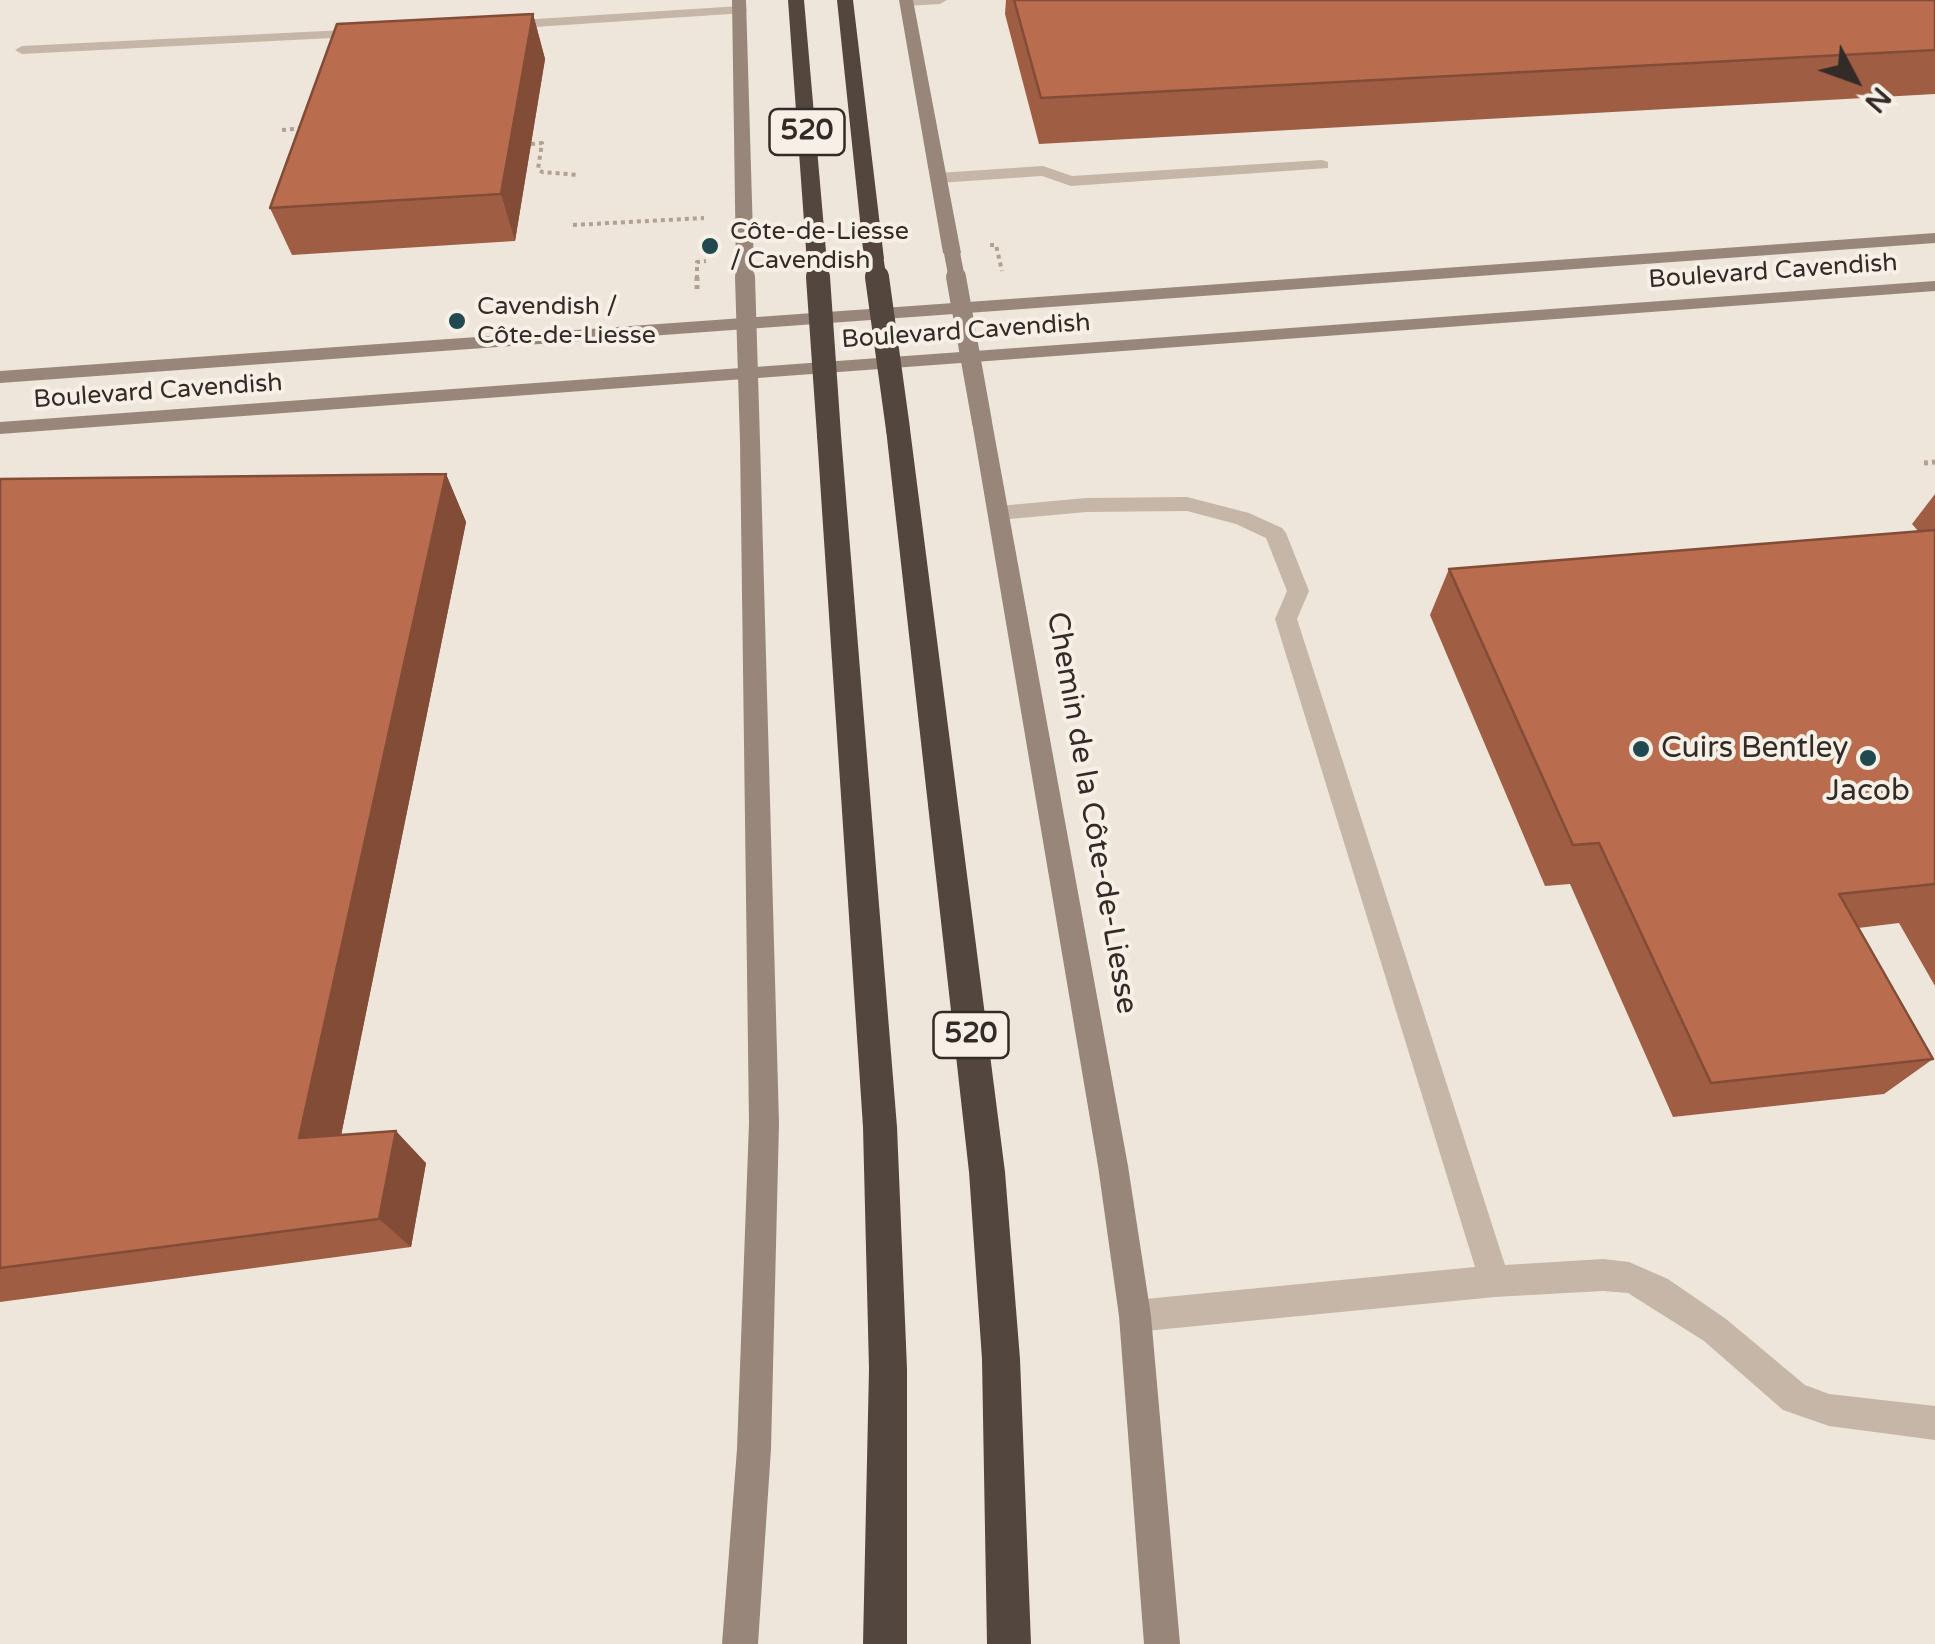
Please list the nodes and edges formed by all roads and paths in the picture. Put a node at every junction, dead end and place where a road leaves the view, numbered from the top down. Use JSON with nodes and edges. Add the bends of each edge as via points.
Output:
{"nodes":[{"id":1,"x":796,"y":0,"type":"edge"},
{"id":2,"x":845,"y":0,"type":"edge"},
{"id":3,"x":940,"y":0,"type":"edge"},
{"id":4,"x":906,"y":1,"type":"edge"},
{"id":5,"x":740,"y":5,"type":"edge"},
{"id":6,"x":496,"y":26,"type":"edge"},
{"id":7,"x":378,"y":32,"type":"edge"},
{"id":8,"x":22,"y":50,"type":"dead end"},
{"id":9,"x":319,"y":127,"type":"edge"},
{"id":10,"x":282,"y":130,"type":"dead end"},
{"id":11,"x":531,"y":144,"type":"dead end"},
{"id":12,"x":1322,"y":165,"type":"dead end"},
{"id":13,"x":579,"y":174,"type":"dead end"},
{"id":14,"x":938,"y":178,"type":"junction"},
{"id":15,"x":710,"y":218,"type":"dead end"},
{"id":16,"x":573,"y":224,"type":"dead end"},
{"id":17,"x":1935,"y":238,"type":"edge"},
{"id":18,"x":1935,"y":286,"type":"edge"},
{"id":19,"x":0,"y":377,"type":"edge"},
{"id":20,"x":0,"y":428,"type":"edge"},
{"id":21,"x":1924,"y":462,"type":"dead end"},
{"id":22,"x":1935,"y":462,"type":"edge"},
{"id":23,"x":998,"y":513,"type":"junction"},
{"id":24,"x":1495,"y":1281,"type":"junction"},
{"id":25,"x":1135,"y":1316,"type":"junction"},
{"id":26,"x":1935,"y":1423,"type":"edge"},
{"id":27,"x":740,"y":1644,"type":"edge"},
{"id":28,"x":885,"y":1644,"type":"edge"},
{"id":29,"x":1009,"y":1644,"type":"edge"},
{"id":30,"x":1162,"y":1644,"type":"edge"}],
"edges":[{"from":1,"to":28,"type":"highway","number":"520","bridge":true,"via":[[880,1126],[888,1368]]},
{"from":2,"to":29,"type":"highway","number":"520","bridge":true,"via":[[987,1172],[1001,1359]]},
{"from":3,"to":4,"type":"lane"},
{"from":4,"to":14,"type":"main road","name":"Chemin de la Côte-de-Liesse"},
{"from":5,"to":6,"type":"lane"},
{"from":5,"to":27,"type":"main road","bridge":true,"via":[[764,1123],[754,1449]]},
{"from":7,"to":8,"type":"lane"},
{"from":9,"to":10,"type":"path"},
{"from":11,"to":13,"type":"path","via":[[542,143],[542,172]]},
{"from":12,"to":14,"type":"lane","via":[[1071,181],[1043,171]]},
{"from":14,"to":23,"type":"main road","name":"Chemin de la Côte-de-Liesse","bridge":true},
{"from":15,"to":16,"type":"path"},
{"from":17,"to":19,"type":"main road","name":"Boulevard Cavendish"},
{"from":18,"to":20,"type":"main road","name":"Boulevard Cavendish"},
{"from":21,"to":22,"type":"path"},
{"from":23,"to":24,"type":"lane","via":[[1187,504],[1275,533],[1298,591],[1286,619]]},
{"from":23,"to":25,"type":"main road","name":"Chemin de la Côte-de-Liesse","via":[[1088,1008]]},
{"from":24,"to":25,"type":"lane"},
{"from":24,"to":26,"type":"lane","via":[[1629,1278],[1715,1330],[1795,1398],[1829,1410]]},
{"from":25,"to":30,"type":"main road","name":"Chemin de la Côte-de-Liesse"}]}
